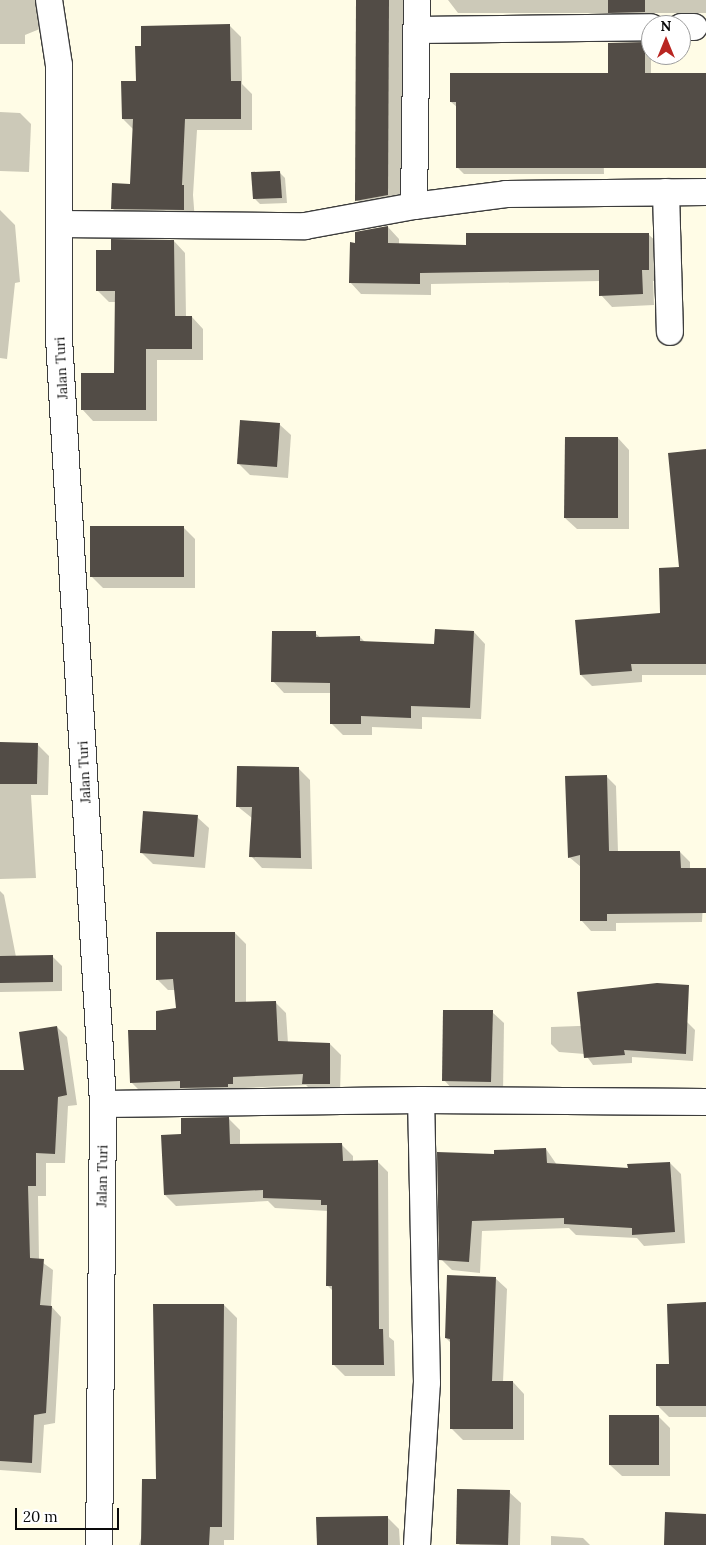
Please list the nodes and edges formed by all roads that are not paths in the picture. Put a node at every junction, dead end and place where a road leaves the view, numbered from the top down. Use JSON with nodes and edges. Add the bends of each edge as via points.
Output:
{"nodes":[{"id":1,"x":49,"y":0,"type":"edge"},
{"id":2,"x":417,"y":0,"type":"edge"},
{"id":3,"x":641,"y":27,"type":"edge"},
{"id":4,"x":416,"y":30,"type":"junction"},
{"id":5,"x":666,"y":192,"type":"junction"},
{"id":6,"x":706,"y":192,"type":"edge"},
{"id":7,"x":414,"y":206,"type":"junction"},
{"id":8,"x":59,"y":224,"type":"junction"},
{"id":9,"x":670,"y":332,"type":"dead end"},
{"id":10,"x":421,"y":1100,"type":"junction"},
{"id":11,"x":706,"y":1102,"type":"edge"},
{"id":12,"x":103,"y":1104,"type":"junction"},
{"id":13,"x":99,"y":1545,"type":"edge"},
{"id":14,"x":417,"y":1545,"type":"edge"}],
"edges":[{"from":1,"to":8,"type":"street","name":"Jalan Turi","via":[[59,65]]},
{"from":2,"to":4,"type":"street"},
{"from":3,"to":4,"type":"street"},
{"from":4,"to":7,"type":"street"},
{"from":5,"to":6,"type":"street"},
{"from":5,"to":7,"type":"street","via":[[506,194]]},
{"from":5,"to":9,"type":"street"},
{"from":7,"to":8,"type":"street","via":[[305,226]]},
{"from":8,"to":12,"type":"street","name":"Jalan Turi","via":[[59,338]]},
{"from":10,"to":11,"type":"street"},
{"from":10,"to":12,"type":"street"},
{"from":10,"to":14,"type":"street","via":[[427,1383]]},
{"from":12,"to":13,"type":"street","name":"Jalan Turi"}]}
